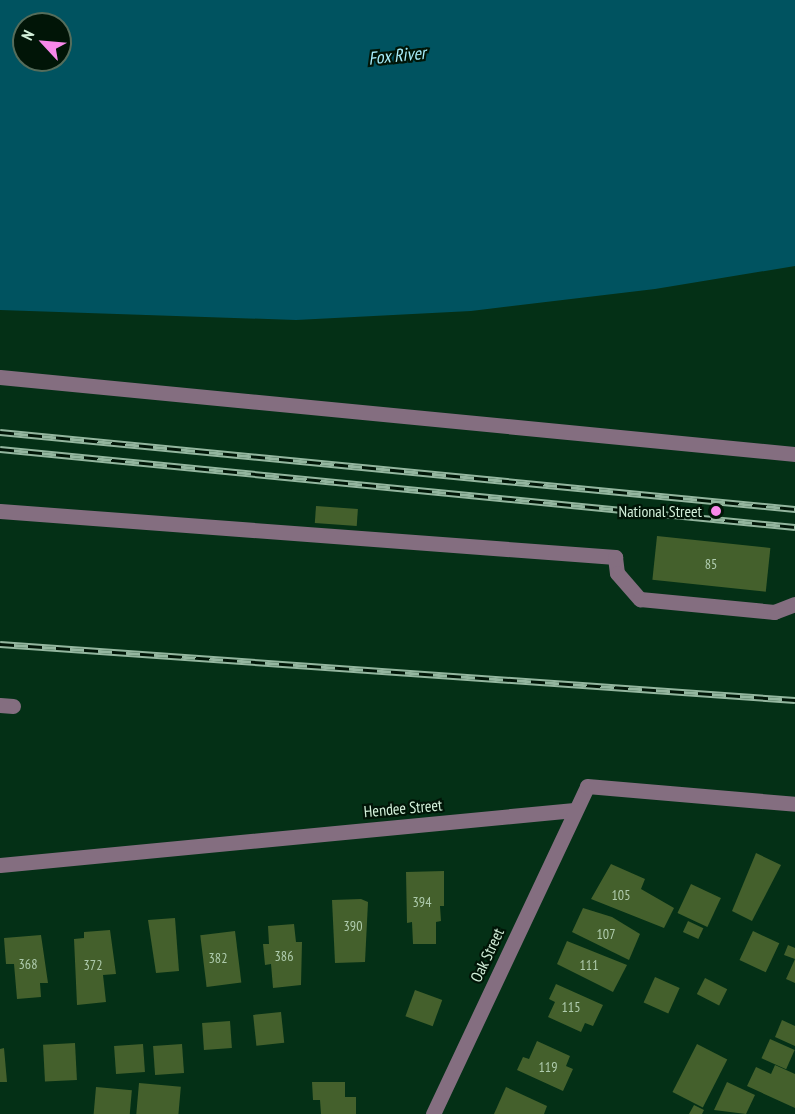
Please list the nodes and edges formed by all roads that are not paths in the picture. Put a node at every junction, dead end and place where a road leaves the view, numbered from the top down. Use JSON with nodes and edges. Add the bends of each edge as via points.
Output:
{"nodes":[{"id":1,"x":0,"y":377,"type":"edge"},
{"id":2,"x":795,"y":454,"type":"edge"},
{"id":3,"x":0,"y":511,"type":"edge"},
{"id":4,"x":795,"y":604,"type":"edge"},
{"id":5,"x":795,"y":804,"type":"edge"},
{"id":6,"x":574,"y":810,"type":"junction"},
{"id":7,"x":0,"y":865,"type":"edge"},
{"id":8,"x":433,"y":1114,"type":"edge"}],
"edges":[{"from":1,"to":2,"type":"street"},
{"from":3,"to":4,"type":"street","via":[[615,557],[617,573],[640,599],[774,612]]},
{"from":5,"to":6,"type":"street","via":[[587,786]]},
{"from":6,"to":7,"type":"street","name":"Hendee Street"},
{"from":6,"to":8,"type":"street","name":"Oak Street"}]}
